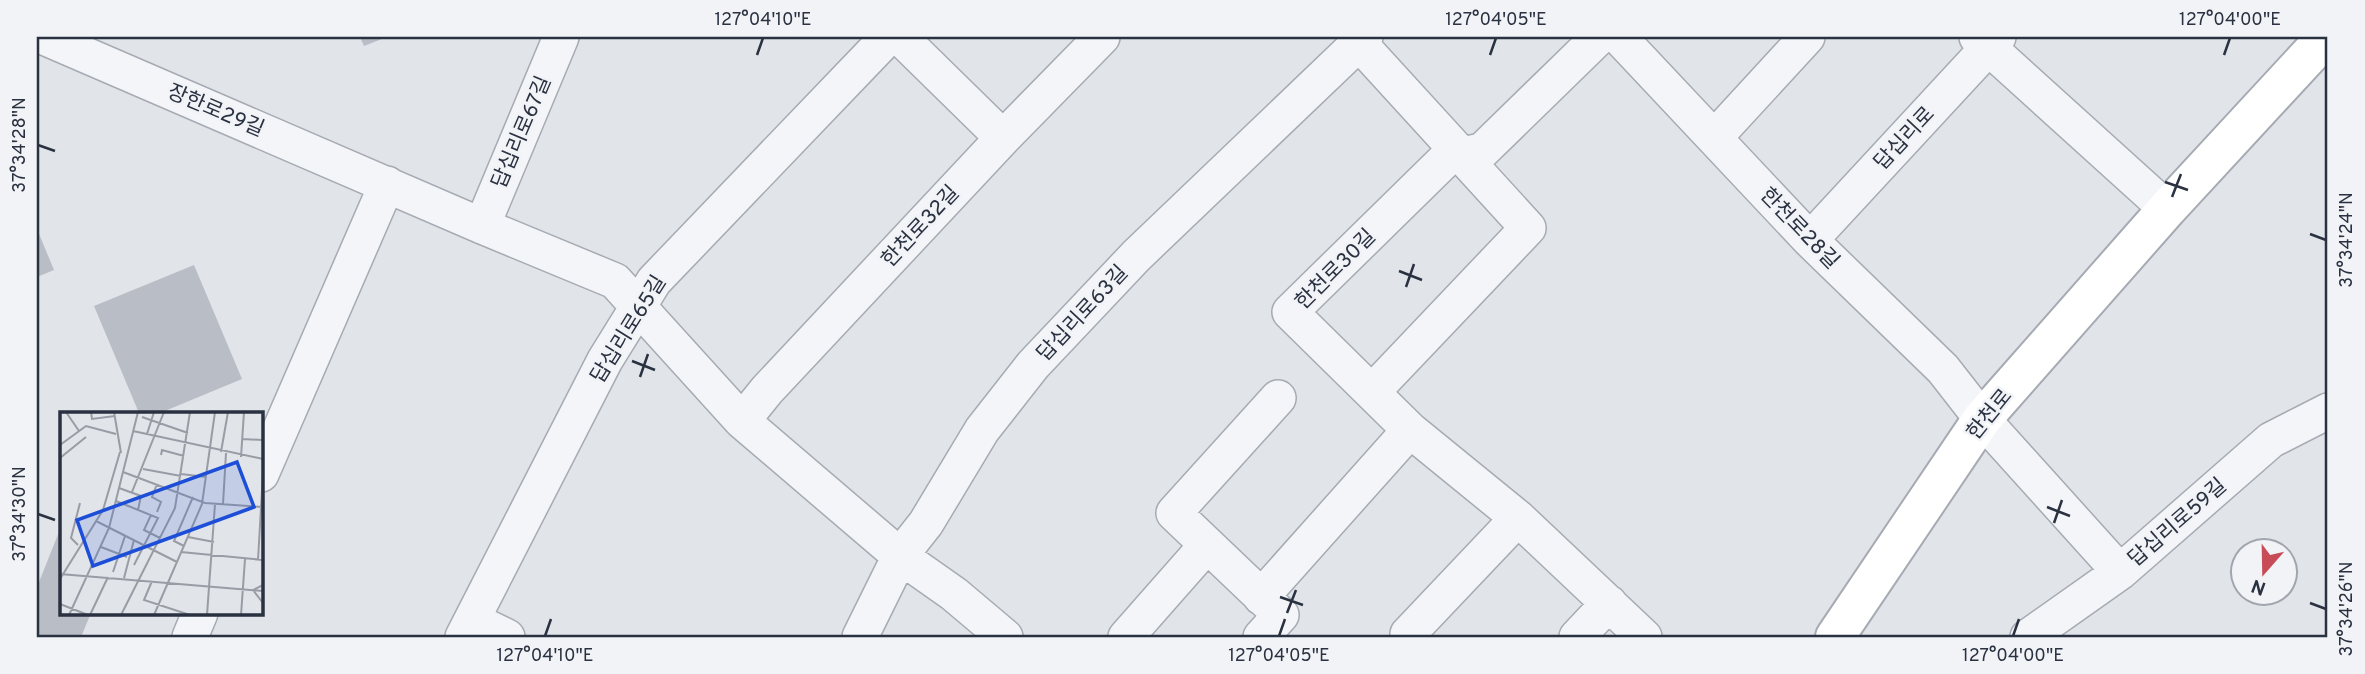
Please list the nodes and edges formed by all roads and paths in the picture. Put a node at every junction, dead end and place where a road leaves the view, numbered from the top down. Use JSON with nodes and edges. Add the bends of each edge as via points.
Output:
{"nodes":[{"id":1,"x":44,"y":37,"type":"edge"},
{"id":2,"x":561,"y":37,"type":"edge"},
{"id":3,"x":888,"y":37,"type":"edge"},
{"id":4,"x":900,"y":37,"type":"edge"},
{"id":5,"x":1102,"y":37,"type":"edge"},
{"id":6,"x":1599,"y":37,"type":"edge"},
{"id":7,"x":1619,"y":37,"type":"edge"},
{"id":8,"x":1807,"y":37,"type":"edge"},
{"id":9,"x":2326,"y":37,"type":"edge"},
{"id":10,"x":1362,"y":40,"type":"edge"},
{"id":11,"x":1988,"y":40,"type":"edge"},
{"id":12,"x":1003,"y":138,"type":"junction"},
{"id":13,"x":1714,"y":138,"type":"junction"},
{"id":14,"x":1463,"y":155,"type":"junction"},
{"id":15,"x":387,"y":184,"type":"junction"},
{"id":16,"x":2167,"y":209,"type":"junction"},
{"id":17,"x":482,"y":226,"type":"junction"},
{"id":18,"x":1810,"y":240,"type":"junction"},
{"id":19,"x":638,"y":307,"type":"junction"},
{"id":20,"x":1372,"y":392,"type":"junction"},
{"id":21,"x":1278,"y":398,"type":"dead end"},
{"id":22,"x":2328,"y":411,"type":"edge"},
{"id":23,"x":1982,"y":419,"type":"junction"},
{"id":24,"x":742,"y":421,"type":"junction"},
{"id":25,"x":1410,"y":430,"type":"junction"},
{"id":26,"x":262,"y":472,"type":"edge"},
{"id":27,"x":1518,"y":518,"type":"junction"},
{"id":28,"x":1207,"y":545,"type":"junction"},
{"id":29,"x":900,"y":556,"type":"junction"},
{"id":30,"x":2120,"y":572,"type":"junction"},
{"id":31,"x":1609,"y":603,"type":"junction"},
{"id":32,"x":200,"y":614,"type":"edge"},
{"id":33,"x":1268,"y":616,"type":"edge"},
{"id":34,"x":468,"y":629,"type":"edge"},
{"id":35,"x":1410,"y":636,"type":"edge"},
{"id":36,"x":190,"y":637,"type":"edge"},
{"id":37,"x":507,"y":637,"type":"edge"},
{"id":38,"x":860,"y":637,"type":"edge"},
{"id":39,"x":1005,"y":637,"type":"edge"},
{"id":40,"x":1126,"y":637,"type":"edge"},
{"id":41,"x":1577,"y":637,"type":"edge"},
{"id":42,"x":1644,"y":637,"type":"edge"},
{"id":43,"x":1835,"y":637,"type":"edge"},
{"id":44,"x":2028,"y":637,"type":"edge"}],
"edges":[{"from":1,"to":15,"type":"street","name":"장한로29길"},
{"from":2,"to":17,"type":"street","name":"답십리로67길"},
{"from":3,"to":19,"type":"street","name":"답십리로65길","via":[[654,281]]},
{"from":4,"to":12,"type":"street"},
{"from":5,"to":12,"type":"street","name":"한천로32길"},
{"from":6,"to":14,"type":"street","name":"한천로30길","via":[[1482,151]]},
{"from":7,"to":13,"type":"street","name":"한천로28길"},
{"from":8,"to":13,"type":"street"},
{"from":9,"to":16,"type":"main road","name":"한천로"},
{"from":10,"to":14,"type":"street"},
{"from":10,"to":29,"type":"street","name":"답십리로63길","via":[[1136,256],[1033,365],[982,430],[926,523]]},
{"from":11,"to":16,"type":"street"},
{"from":11,"to":18,"type":"street","name":"답십리로"},
{"from":12,"to":24,"type":"street","name":"한천로32길"},
{"from":13,"to":18,"type":"street","name":"한천로28길"},
{"from":14,"to":20,"type":"street","via":[[1528,229]]},
{"from":14,"to":20,"type":"street","name":"한천로30길","via":[[1447,158],[1290,312]]},
{"from":15,"to":17,"type":"street","name":"장한로29길"},
{"from":15,"to":26,"type":"street"},
{"from":16,"to":23,"type":"main road","name":"한천로"},
{"from":17,"to":19,"type":"street","name":"장한로29길","via":[[615,281]]},
{"from":18,"to":23,"type":"street","name":"한천로28길","via":[[1943,369]]},
{"from":19,"to":24,"type":"street"},
{"from":19,"to":34,"type":"street","name":"답십리로65길","via":[[605,360]]},
{"from":20,"to":25,"type":"street","name":"한천로30길"},
{"from":21,"to":28,"type":"street","via":[[1174,513]]},
{"from":22,"to":30,"type":"street","name":"답십리로59길","via":[[2271,440]]},
{"from":23,"to":30,"type":"street","name":"한천로28길"},
{"from":23,"to":43,"type":"main road","name":"한천로"},
{"from":24,"to":29,"type":"street"},
{"from":25,"to":27,"type":"street","name":"한천로30길"},
{"from":25,"to":33,"type":"street"},
{"from":27,"to":31,"type":"street","name":"한천로30길"},
{"from":27,"to":35,"type":"street"},
{"from":28,"to":33,"type":"street"},
{"from":28,"to":40,"type":"street"},
{"from":29,"to":38,"type":"street","name":"답십리로63길"},
{"from":29,"to":39,"type":"street"},
{"from":30,"to":44,"type":"street","name":"답십리로59길"},
{"from":31,"to":41,"type":"street"},
{"from":31,"to":42,"type":"street","name":"한천로30길"},
{"from":32,"to":36,"type":"street"},
{"from":34,"to":37,"type":"street"}]}
